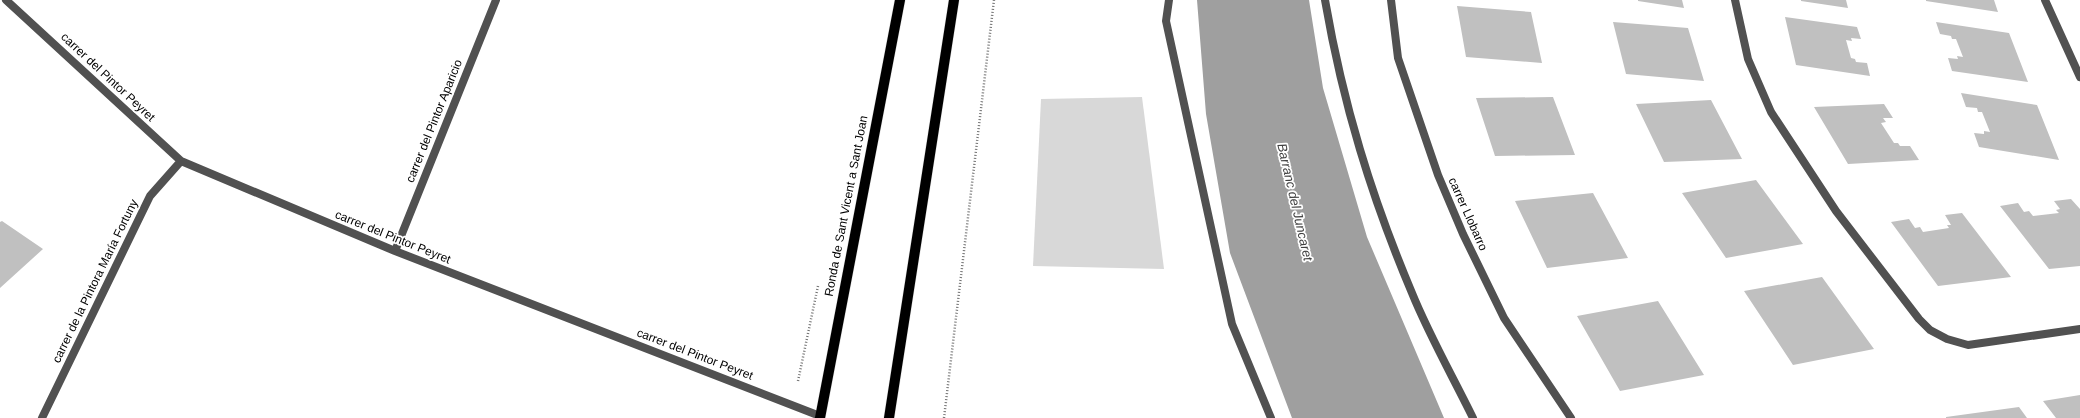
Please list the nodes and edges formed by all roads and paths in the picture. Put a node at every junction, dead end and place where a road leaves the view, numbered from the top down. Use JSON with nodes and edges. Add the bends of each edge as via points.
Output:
{"nodes":[{"id":1,"x":6,"y":0,"type":"edge"},
{"id":2,"x":496,"y":0,"type":"edge"},
{"id":3,"x":900,"y":0,"type":"edge"},
{"id":4,"x":954,"y":0,"type":"edge"},
{"id":5,"x":994,"y":0,"type":"edge"},
{"id":6,"x":1169,"y":0,"type":"edge"},
{"id":7,"x":1324,"y":0,"type":"edge"},
{"id":8,"x":1390,"y":0,"type":"edge"},
{"id":9,"x":1735,"y":0,"type":"edge"},
{"id":10,"x":2045,"y":0,"type":"edge"},
{"id":11,"x":2080,"y":77,"type":"edge"},
{"id":12,"x":181,"y":161,"type":"junction"},
{"id":13,"x":395,"y":251,"type":"junction"},
{"id":14,"x":2080,"y":329,"type":"edge"},
{"id":15,"x":820,"y":417,"type":"edge"},
{"id":16,"x":42,"y":418,"type":"edge"},
{"id":17,"x":889,"y":418,"type":"edge"},
{"id":18,"x":944,"y":418,"type":"edge"},
{"id":19,"x":1271,"y":418,"type":"edge"},
{"id":20,"x":1472,"y":418,"type":"edge"},
{"id":21,"x":1571,"y":418,"type":"edge"}],
"edges":[{"from":1,"to":12,"type":"street","name":"carrer del Pintor Peyret"},
{"from":2,"to":13,"type":"street","name":"carrer del Pintor Aparicio"},
{"from":3,"to":15,"type":"main road","name":"Ronda de Sant Vicent a Sant Joan"},
{"from":4,"to":17,"type":"main road"},
{"from":5,"to":18,"type":"path"},
{"from":6,"to":19,"type":"street","via":[[1166,21],[1232,324]]},
{"from":7,"to":20,"type":"street","via":[[1336,63],[1375,200],[1412,294]]},
{"from":8,"to":21,"type":"street","name":"carrer Llobarro","via":[[1398,58],[1421,128],[1463,234],[1504,318]]},
{"from":9,"to":14,"type":"street","via":[[1748,59],[1771,112],[1836,211],[1930,330],[1947,339],[1968,345]]},
{"from":10,"to":11,"type":"street"},
{"from":12,"to":13,"type":"street","name":"carrer del Pintor Peyret"},
{"from":12,"to":16,"type":"street","name":"carrer de la Pintora María Fortuny","via":[[150,196]]},
{"from":13,"to":15,"type":"street","name":"carrer del Pintor Peyret"}]}
